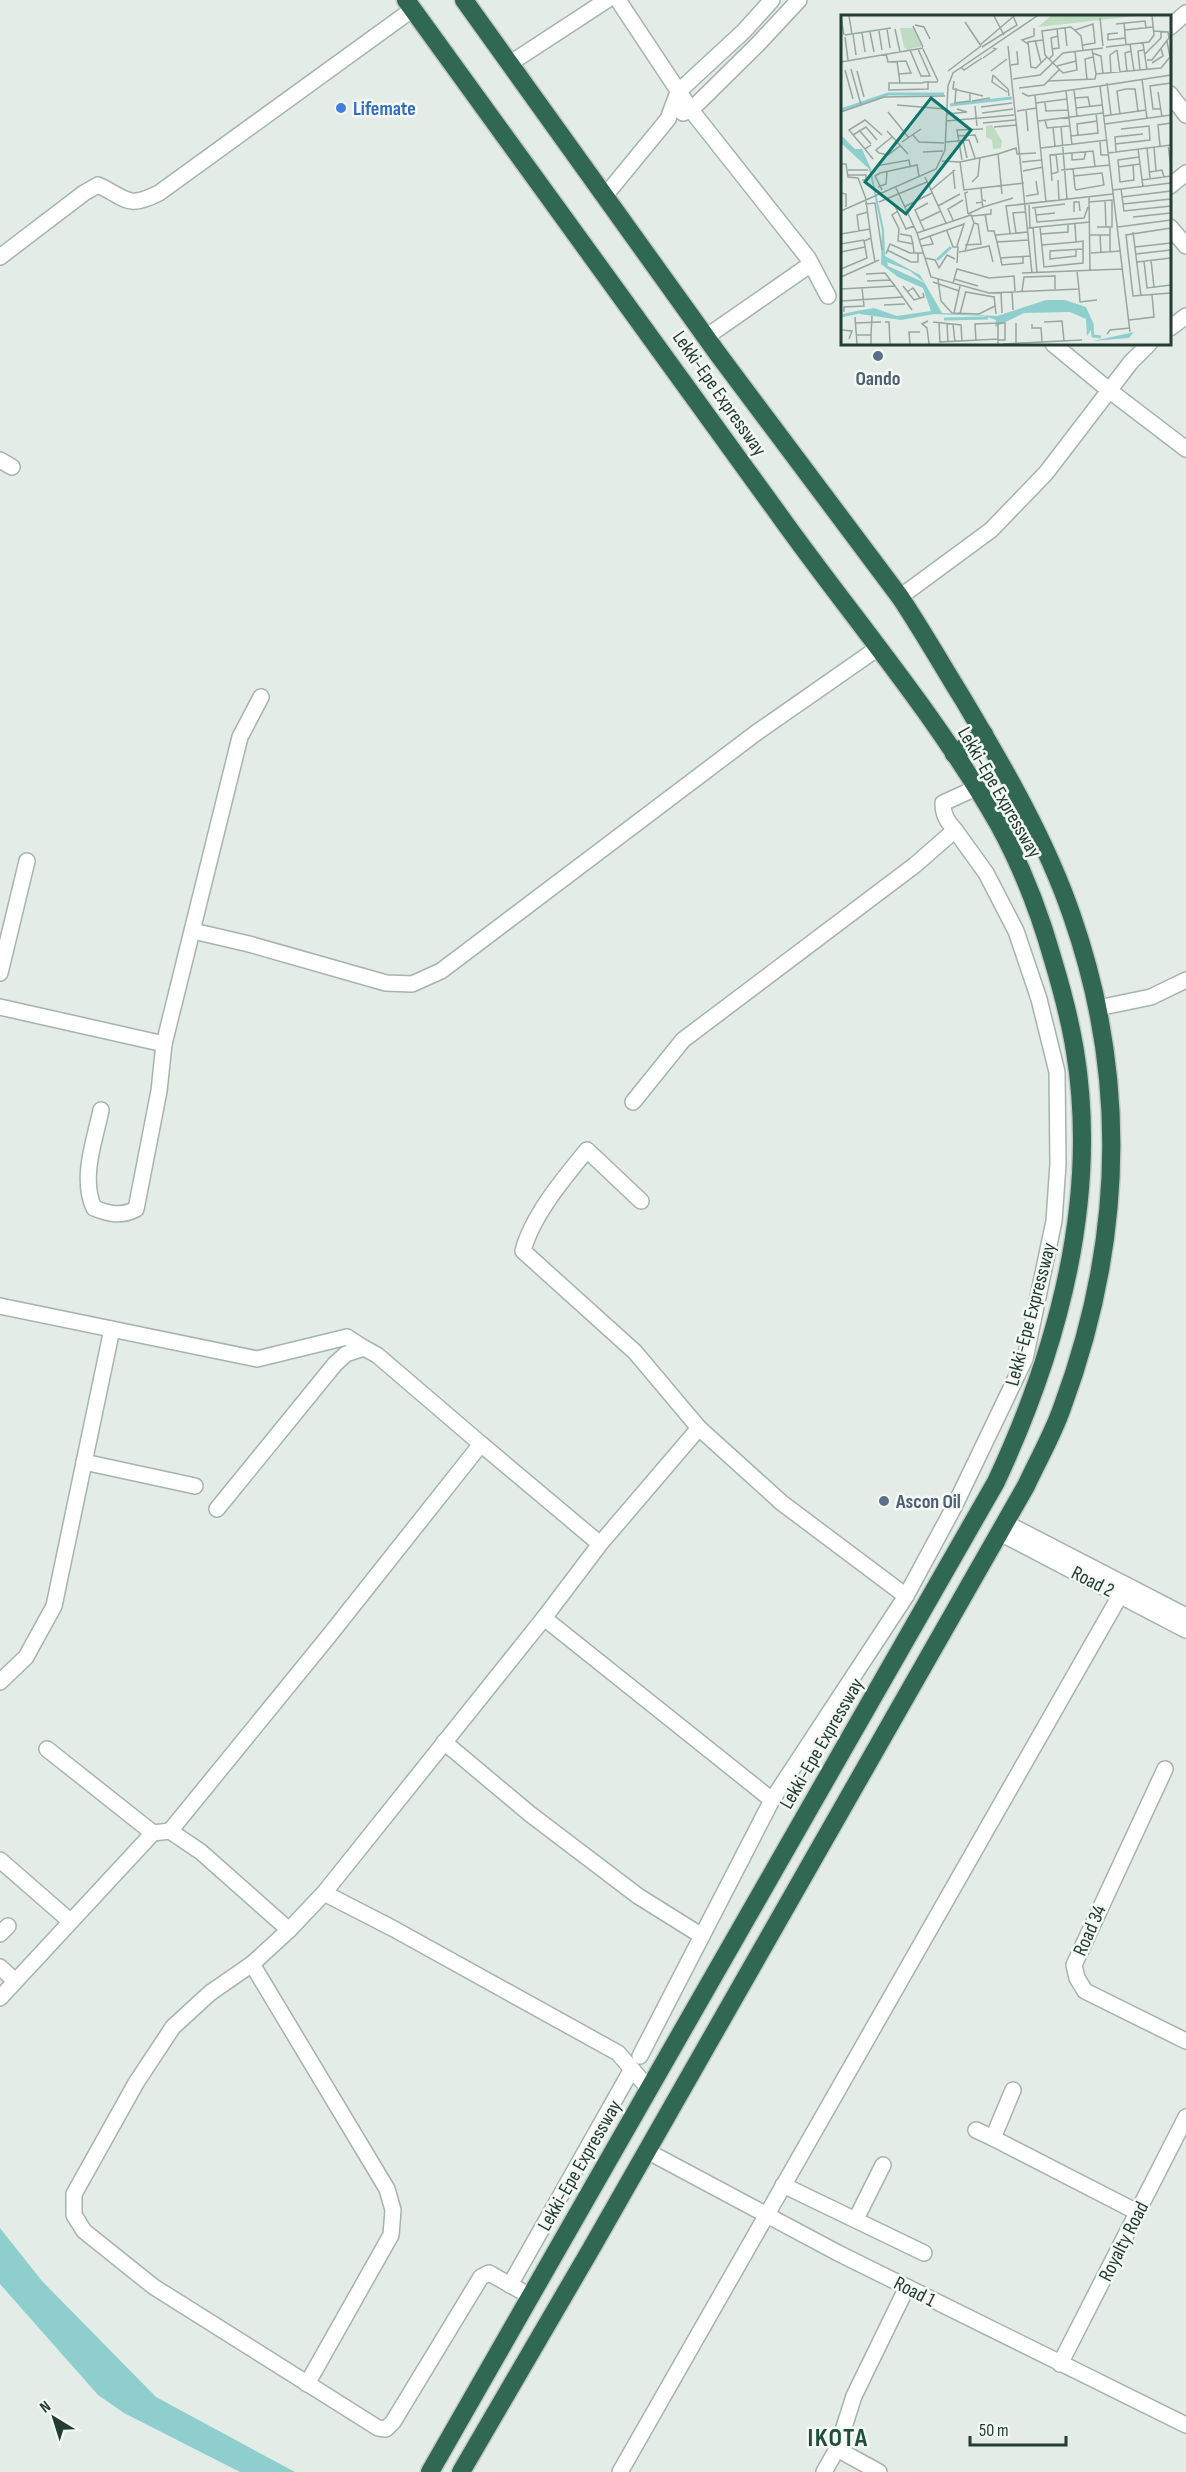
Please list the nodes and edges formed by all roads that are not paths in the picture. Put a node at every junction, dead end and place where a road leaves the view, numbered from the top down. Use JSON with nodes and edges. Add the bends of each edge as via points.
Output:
{"nodes":[{"id":1,"x":464,"y":0,"type":"edge"},
{"id":2,"x":607,"y":0,"type":"edge"},
{"id":3,"x":618,"y":0,"type":"edge"},
{"id":4,"x":771,"y":0,"type":"edge"},
{"id":5,"x":799,"y":0,"type":"edge"},
{"id":6,"x":409,"y":5,"type":"edge"},
{"id":7,"x":1186,"y":13,"type":"edge"},
{"id":8,"x":1171,"y":26,"type":"edge"},
{"id":9,"x":509,"y":64,"type":"junction"},
{"id":10,"x":678,"y":92,"type":"junction"},
{"id":11,"x":1171,"y":95,"type":"edge"},
{"id":12,"x":691,"y":110,"type":"junction"},
{"id":13,"x":1186,"y":115,"type":"edge"},
{"id":14,"x":668,"y":119,"type":"junction"},
{"id":15,"x":1186,"y":173,"type":"edge"},
{"id":16,"x":1171,"y":185,"type":"edge"},
{"id":17,"x":604,"y":197,"type":"junction"},
{"id":18,"x":1171,"y":228,"type":"edge"},
{"id":19,"x":1186,"y":246,"type":"edge"},
{"id":20,"x":0,"y":258,"type":"edge"},
{"id":21,"x":811,"y":264,"type":"junction"},
{"id":22,"x":828,"y":296,"type":"dead end"},
{"id":23,"x":705,"y":337,"type":"junction"},
{"id":24,"x":1054,"y":345,"type":"edge"},
{"id":25,"x":1148,"y":345,"type":"edge"},
{"id":26,"x":1110,"y":391,"type":"junction"},
{"id":27,"x":1185,"y":446,"type":"edge"},
{"id":28,"x":900,"y":597,"type":"junction"},
{"id":29,"x":878,"y":648,"type":"junction"},
{"id":30,"x":261,"y":697,"type":"dead end"},
{"id":31,"x":984,"y":734,"type":"junction"},
{"id":32,"x":954,"y":754,"type":"junction"},
{"id":33,"x":976,"y":788,"type":"junction"},
{"id":34,"x":955,"y":830,"type":"junction"},
{"id":35,"x":27,"y":861,"type":"dead end"},
{"id":36,"x":193,"y":931,"type":"junction"},
{"id":37,"x":0,"y":973,"type":"edge"},
{"id":38,"x":1186,"y":980,"type":"edge"},
{"id":39,"x":0,"y":1006,"type":"edge"},
{"id":40,"x":1098,"y":1008,"type":"junction"},
{"id":41,"x":164,"y":1044,"type":"junction"},
{"id":42,"x":633,"y":1102,"type":"dead end"},
{"id":43,"x":101,"y":1110,"type":"dead end"},
{"id":44,"x":641,"y":1201,"type":"dead end"},
{"id":45,"x":0,"y":1306,"type":"edge"},
{"id":46,"x":112,"y":1329,"type":"junction"},
{"id":47,"x":364,"y":1348,"type":"junction"},
{"id":48,"x":699,"y":1428,"type":"junction"},
{"id":49,"x":481,"y":1444,"type":"junction"},
{"id":50,"x":84,"y":1462,"type":"junction"},
{"id":51,"x":195,"y":1486,"type":"dead end"},
{"id":52,"x":217,"y":1509,"type":"dead end"},
{"id":53,"x":1003,"y":1528,"type":"junction"},
{"id":54,"x":600,"y":1544,"type":"junction"},
{"id":55,"x":1123,"y":1590,"type":"junction"},
{"id":56,"x":906,"y":1596,"type":"junction"},
{"id":57,"x":1186,"y":1616,"type":"edge"},
{"id":58,"x":544,"y":1618,"type":"junction"},
{"id":59,"x":1186,"y":1630,"type":"edge"},
{"id":60,"x":0,"y":1682,"type":"edge"},
{"id":61,"x":444,"y":1742,"type":"junction"},
{"id":62,"x":47,"y":1749,"type":"dead end"},
{"id":63,"x":1165,"y":1769,"type":"dead end"},
{"id":64,"x":772,"y":1800,"type":"junction"},
{"id":65,"x":170,"y":1830,"type":"junction"},
{"id":66,"x":153,"y":1833,"type":"junction"},
{"id":67,"x":0,"y":1860,"type":"edge"},
{"id":68,"x":324,"y":1893,"type":"junction"},
{"id":69,"x":70,"y":1921,"type":"junction"},
{"id":70,"x":289,"y":1930,"type":"junction"},
{"id":71,"x":702,"y":1936,"type":"junction"},
{"id":72,"x":252,"y":1964,"type":"junction"},
{"id":73,"x":0,"y":1967,"type":"edge"},
{"id":74,"x":14,"y":1980,"type":"junction"},
{"id":75,"x":0,"y":1998,"type":"edge"},
{"id":76,"x":1186,"y":2041,"type":"edge"},
{"id":77,"x":664,"y":2061,"type":"junction"},
{"id":78,"x":636,"y":2062,"type":"junction"},
{"id":79,"x":649,"y":2089,"type":"junction"},
{"id":80,"x":1013,"y":2090,"type":"dead end"},
{"id":81,"x":1186,"y":2117,"type":"edge"},
{"id":82,"x":976,"y":2130,"type":"dead end"},
{"id":83,"x":993,"y":2138,"type":"junction"},
{"id":84,"x":646,"y":2151,"type":"junction"},
{"id":85,"x":883,"y":2165,"type":"dead end"},
{"id":86,"x":783,"y":2185,"type":"junction"},
{"id":87,"x":1137,"y":2212,"type":"junction"},
{"id":88,"x":766,"y":2214,"type":"junction"},
{"id":89,"x":856,"y":2219,"type":"junction"},
{"id":90,"x":924,"y":2253,"type":"dead end"},
{"id":91,"x":510,"y":2285,"type":"junction"},
{"id":92,"x":907,"y":2287,"type":"junction"},
{"id":93,"x":530,"y":2296,"type":"junction"},
{"id":94,"x":1060,"y":2364,"type":"junction"},
{"id":95,"x":307,"y":2384,"type":"junction"},
{"id":96,"x":1186,"y":2426,"type":"edge"},
{"id":97,"x":837,"y":2449,"type":"junction"},
{"id":98,"x":430,"y":2472,"type":"edge"},
{"id":99,"x":461,"y":2472,"type":"edge"},
{"id":100,"x":620,"y":2472,"type":"edge"},
{"id":101,"x":824,"y":2472,"type":"edge"},
{"id":102,"x":879,"y":2472,"type":"edge"}],
"edges":[{"from":1,"to":9,"type":"highway","name":"Lekki-Epe Expressway"},
{"from":2,"to":9,"type":"street"},
{"from":3,"to":10,"type":"street"},
{"from":4,"to":10,"type":"street","via":[[744,31]]},
{"from":5,"to":12,"type":"street"},
{"from":6,"to":20,"type":"street","via":[[159,193],[131,202],[98,185]]},
{"from":6,"to":29,"type":"highway","name":"Lekki-Epe Expressway"},
{"from":7,"to":8,"type":"street"},
{"from":9,"to":17,"type":"highway","name":"Lekki-Epe Expressway"},
{"from":10,"to":12,"type":"street"},
{"from":10,"to":14,"type":"street"},
{"from":11,"to":13,"type":"street"},
{"from":12,"to":14,"type":"street"},
{"from":12,"to":21,"type":"street"},
{"from":14,"to":17,"type":"street"},
{"from":15,"to":16,"type":"street"},
{"from":17,"to":23,"type":"highway","name":"Lekki-Epe Expressway"},
{"from":18,"to":19,"type":"street"},
{"from":21,"to":22,"type":"street"},
{"from":21,"to":23,"type":"street"},
{"from":23,"to":28,"type":"highway","name":"Lekki-Epe Expressway"},
{"from":24,"to":26,"type":"street"},
{"from":25,"to":26,"type":"street"},
{"from":26,"to":27,"type":"street"},
{"from":26,"to":28,"type":"street","via":[[1046,473],[991,530]]},
{"from":28,"to":31,"type":"highway","name":"Lekki-Epe Expressway"},
{"from":29,"to":32,"type":"highway","name":"Lekki-Epe Expressway"},
{"from":29,"to":36,"type":"street","via":[[738,747],[441,971],[412,984],[386,983]]},
{"from":30,"to":36,"type":"street","via":[[240,737]]},
{"from":31,"to":32,"type":"highway"},
{"from":31,"to":40,"type":"highway","name":"Lekki-Epe Expressway","via":[[1052,865],[1072,916]]},
{"from":32,"to":33,"type":"highway","name":"Lekki-Epe Expressway"},
{"from":33,"to":34,"type":"street","via":[[943,803],[946,820]]},
{"from":33,"to":77,"type":"highway","name":"Lekki-Epe Expressway","via":[[1001,829],[1028,887],[1062,990],[1075,1052],[1082,1155],[1076,1225],[1064,1290],[1020,1429],[996,1482]]},
{"from":34,"to":42,"type":"street","via":[[915,865],[683,1040]]},
{"from":34,"to":56,"type":"street","via":[[987,873],[1016,931],[1039,999],[1057,1072],[1058,1164],[1054,1221],[1024,1359],[954,1507]]},
{"from":35,"to":37,"type":"street"},
{"from":36,"to":41,"type":"street"},
{"from":38,"to":40,"type":"street","via":[[1151,997]]},
{"from":39,"to":41,"type":"street"},
{"from":40,"to":53,"type":"highway","name":"Lekki-Epe Expressway","via":[[1112,1133],[1108,1229],[1100,1278],[1062,1409]]},
{"from":41,"to":43,"type":"street","via":[[136,1209],[126,1215],[94,1208],[89,1197],[89,1170]]},
{"from":44,"to":48,"type":"street","via":[[587,1150],[547,1204],[523,1251],[634,1352]]},
{"from":45,"to":46,"type":"street"},
{"from":46,"to":47,"type":"street","via":[[257,1359],[347,1337]]},
{"from":46,"to":50,"type":"street"},
{"from":47,"to":49,"type":"street"},
{"from":47,"to":52,"type":"street","via":[[346,1354],[334,1364]]},
{"from":48,"to":54,"type":"street"},
{"from":48,"to":56,"type":"street","via":[[782,1503]]},
{"from":49,"to":54,"type":"street"},
{"from":49,"to":65,"type":"street"},
{"from":50,"to":51,"type":"street"},
{"from":50,"to":60,"type":"street","via":[[54,1606],[26,1657]]},
{"from":53,"to":55,"type":"street","name":"Road 2"},
{"from":53,"to":84,"type":"highway","name":"Lekki-Epe Expressway"},
{"from":54,"to":58,"type":"street"},
{"from":55,"to":57,"type":"street","name":"Road 2"},
{"from":55,"to":59,"type":"street","name":"Road 2"},
{"from":55,"to":86,"type":"street"},
{"from":56,"to":64,"type":"street"},
{"from":58,"to":61,"type":"street"},
{"from":58,"to":64,"type":"street"},
{"from":61,"to":68,"type":"street"},
{"from":61,"to":71,"type":"street","via":[[629,1889]]},
{"from":62,"to":66,"type":"street"},
{"from":63,"to":76,"type":"street","name":"Road 34","via":[[1074,1965],[1085,1990]]},
{"from":64,"to":71,"type":"street"},
{"from":65,"to":66,"type":"street"},
{"from":65,"to":70,"type":"street","via":[[201,1852]]},
{"from":66,"to":69,"type":"street"},
{"from":67,"to":69,"type":"street"},
{"from":68,"to":70,"type":"street"},
{"from":68,"to":78,"type":"street"},
{"from":69,"to":74,"type":"street"},
{"from":70,"to":72,"type":"street"},
{"from":71,"to":78,"type":"street"},
{"from":72,"to":95,"type":"street","via":[[387,2189],[393,2210],[391,2235]]},
{"from":72,"to":95,"type":"street","via":[[210,1993],[173,2027],[136,2083],[74,2194],[74,2215],[84,2231],[154,2287]]},
{"from":73,"to":74,"type":"street"},
{"from":74,"to":75,"type":"street"},
{"from":77,"to":78,"type":"street"},
{"from":77,"to":79,"type":"highway","name":"Lekki-Epe Expressway"},
{"from":78,"to":79,"type":"street"},
{"from":78,"to":91,"type":"street"},
{"from":79,"to":93,"type":"highway","name":"Lekki-Epe Expressway"},
{"from":80,"to":83,"type":"street"},
{"from":81,"to":87,"type":"street","name":"Royalty Road"},
{"from":82,"to":83,"type":"street"},
{"from":83,"to":87,"type":"street"},
{"from":84,"to":88,"type":"street","name":"Road 1"},
{"from":84,"to":99,"type":"highway","name":"Lekki-Epe Expressway"},
{"from":85,"to":89,"type":"street"},
{"from":86,"to":88,"type":"street"},
{"from":86,"to":89,"type":"street"},
{"from":87,"to":94,"type":"street","name":"Royalty Road"},
{"from":88,"to":92,"type":"street","name":"Road 1"},
{"from":88,"to":100,"type":"street"},
{"from":89,"to":90,"type":"street"},
{"from":91,"to":93,"type":"street"},
{"from":91,"to":95,"type":"street","via":[[489,2273],[481,2277],[386,2429],[378,2428]]},
{"from":92,"to":94,"type":"street","name":"Road 1"},
{"from":92,"to":97,"type":"street","via":[[854,2396]]},
{"from":93,"to":98,"type":"highway","name":"Lekki-Epe Expressway"},
{"from":94,"to":96,"type":"street","name":"Road 1"},
{"from":97,"to":101,"type":"street"},
{"from":97,"to":102,"type":"street"}]}
